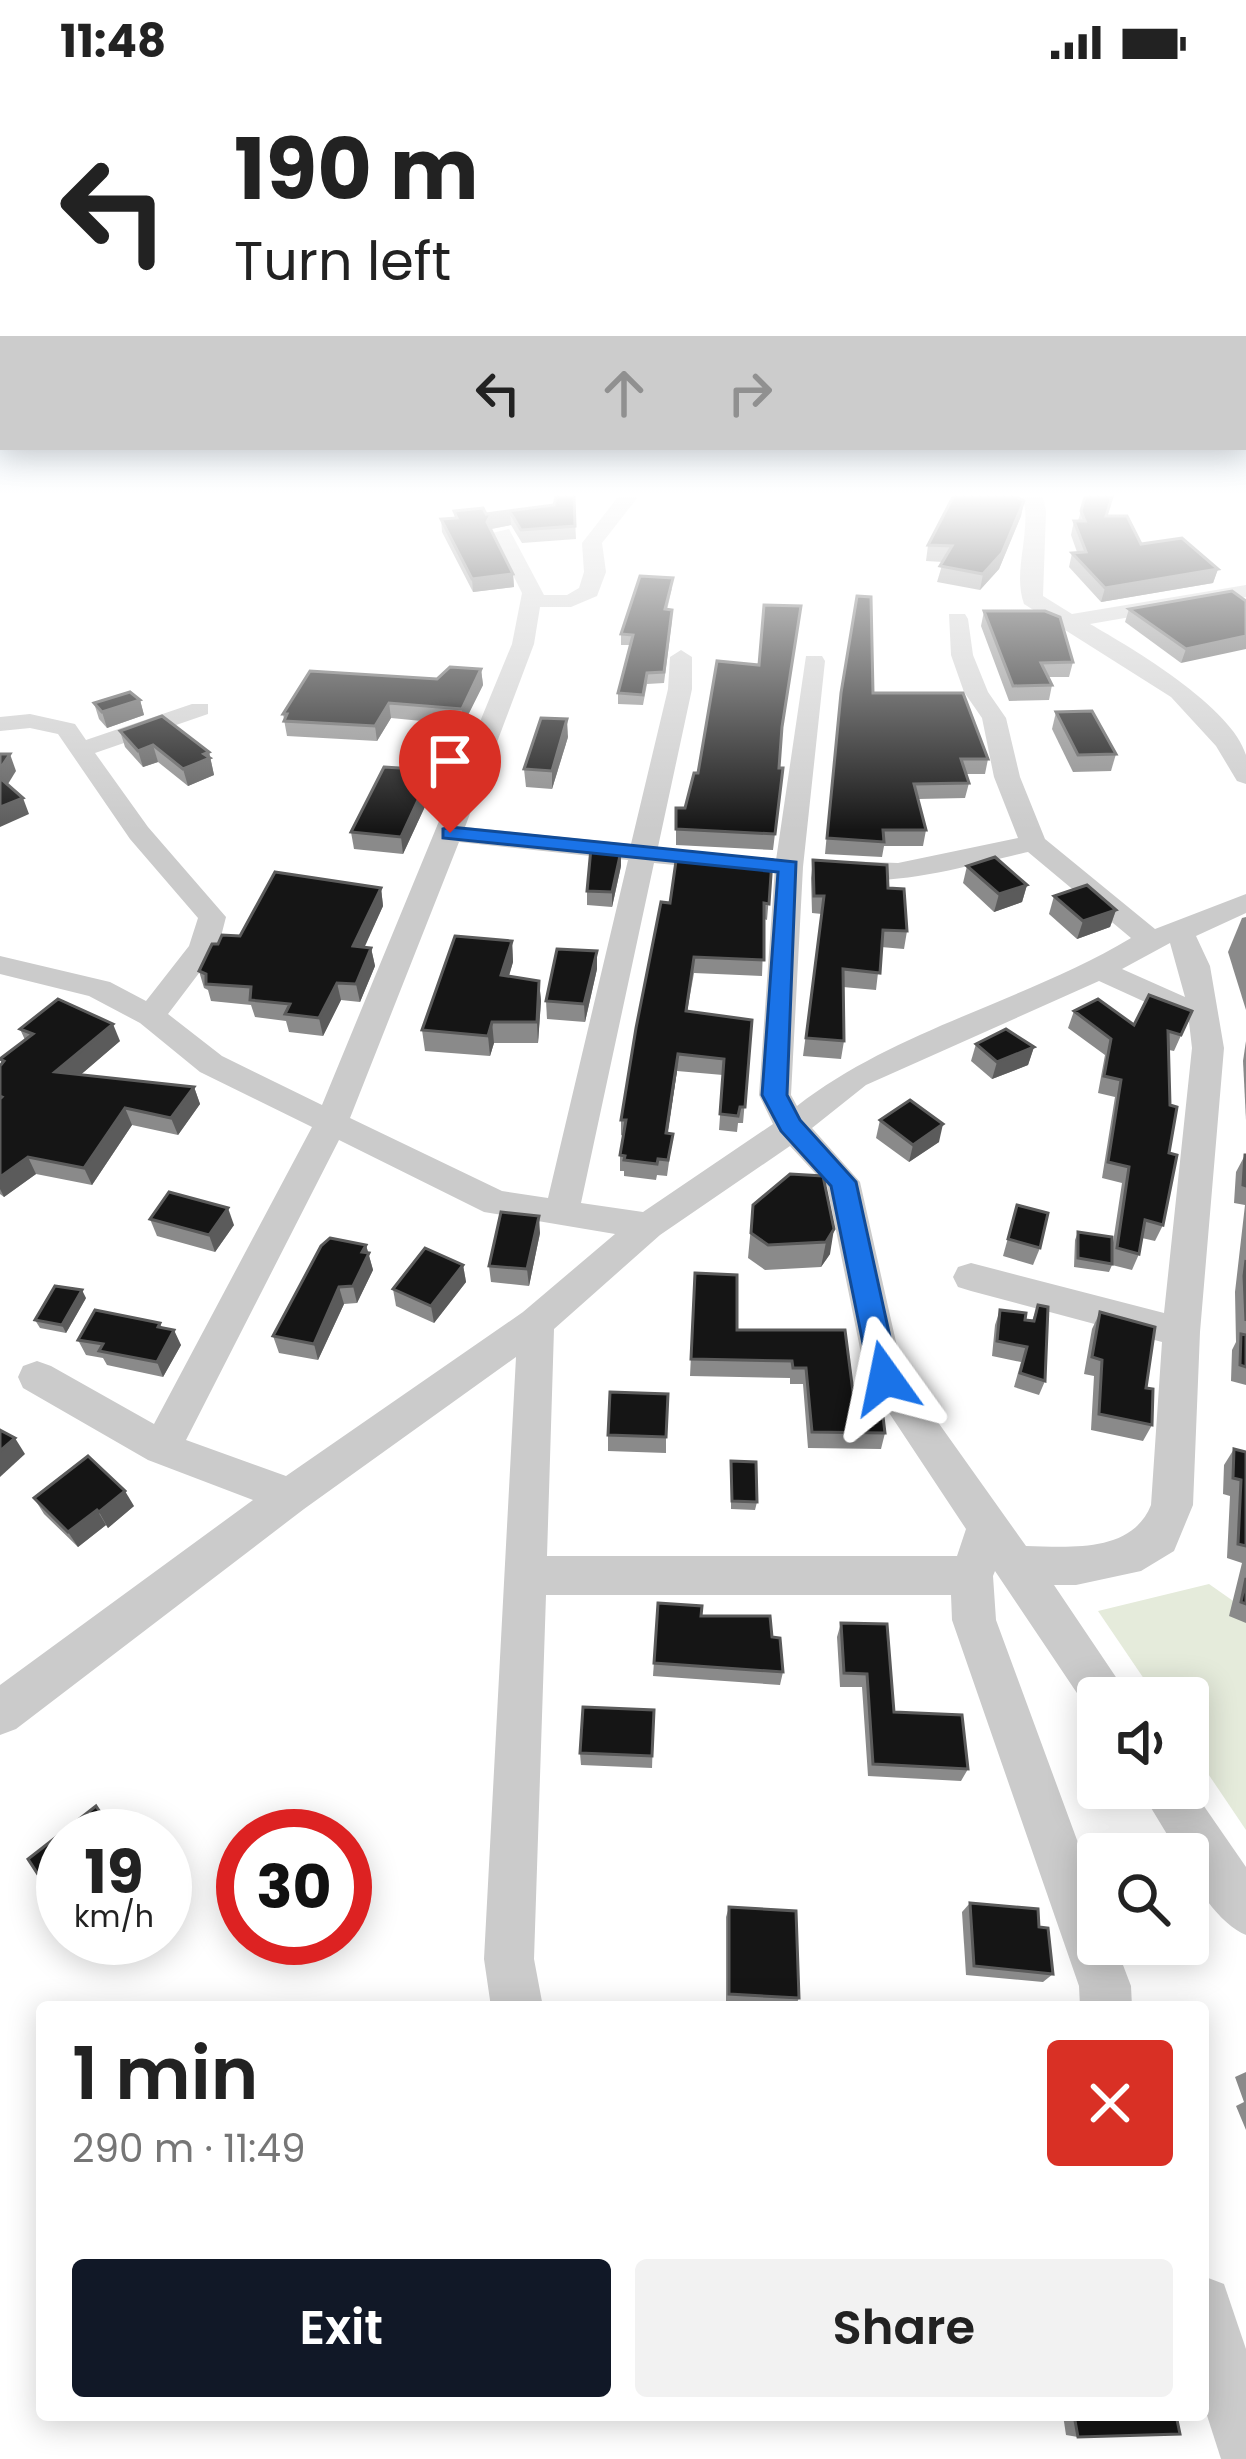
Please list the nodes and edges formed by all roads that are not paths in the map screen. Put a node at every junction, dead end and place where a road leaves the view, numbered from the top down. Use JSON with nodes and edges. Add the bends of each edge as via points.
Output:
{"nodes":[{"id":1,"x":530,"y":608,"type":"edge"},
{"id":2,"x":1046,"y":608,"type":"edge"},
{"id":3,"x":1148,"y":608,"type":"edge"},
{"id":4,"x":957,"y":619,"type":"dead end"},
{"id":5,"x":1067,"y":621,"type":"junction"},
{"id":6,"x":681,"y":657,"type":"dead end"},
{"id":7,"x":814,"y":661,"type":"dead end"},
{"id":8,"x":200,"y":710,"type":"dead end"},
{"id":9,"x":0,"y":724,"type":"edge"},
{"id":10,"x":82,"y":749,"type":"junction"},
{"id":11,"x":1246,"y":776,"type":"edge"},
{"id":12,"x":450,"y":833,"type":"junction"},
{"id":13,"x":1033,"y":843,"type":"junction"},
{"id":14,"x":639,"y":855,"type":"junction"},
{"id":15,"x":767,"y":865,"type":"junction"},
{"id":16,"x":1246,"y":903,"type":"edge"},
{"id":17,"x":1165,"y":936,"type":"junction"},
{"id":18,"x":0,"y":965,"type":"edge"},
{"id":19,"x":1099,"y":970,"type":"junction"},
{"id":20,"x":151,"y":1016,"type":"junction"},
{"id":21,"x":1203,"y":1017,"type":"junction"},
{"id":22,"x":332,"y":1121,"type":"junction"},
{"id":23,"x":790,"y":1125,"type":"junction"},
{"id":24,"x":562,"y":1210,"type":"junction"},
{"id":25,"x":648,"y":1226,"type":"junction"},
{"id":26,"x":970,"y":1277,"type":"dead end"},
{"id":27,"x":536,"y":1324,"type":"junction"},
{"id":28,"x":1181,"y":1332,"type":"junction"},
{"id":29,"x":37,"y":1377,"type":"dead end"},
{"id":30,"x":162,"y":1448,"type":"junction"},
{"id":31,"x":290,"y":1496,"type":"junction"},
{"id":32,"x":986,"y":1531,"type":"junction"},
{"id":33,"x":1018,"y":1565,"type":"junction"},
{"id":34,"x":523,"y":1575,"type":"junction"},
{"id":35,"x":972,"y":1576,"type":"junction"},
{"id":36,"x":1093,"y":1677,"type":"edge"},
{"id":37,"x":0,"y":1713,"type":"edge"},
{"id":38,"x":1177,"y":1809,"type":"edge"},
{"id":39,"x":1246,"y":1910,"type":"edge"},
{"id":40,"x":516,"y":2001,"type":"edge"},
{"id":41,"x":1106,"y":2001,"type":"edge"},
{"id":42,"x":1209,"y":2325,"type":"edge"},
{"id":43,"x":1246,"y":2445,"type":"edge"}],
"edges":[{"from":1,"to":12,"type":"street"},
{"from":2,"to":5,"type":"street"},
{"from":3,"to":5,"type":"street"},
{"from":4,"to":13,"type":"street","via":[[962,655],[994,718]]},
{"from":5,"to":11,"type":"street","via":[[1195,702]]},
{"from":6,"to":14,"type":"street"},
{"from":7,"to":15,"type":"street"},
{"from":8,"to":10,"type":"street"},
{"from":9,"to":10,"type":"street","via":[[50,723]]},
{"from":10,"to":20,"type":"street","via":[[139,833],[212,917],[203,948]]},
{"from":12,"to":14,"type":"street"},
{"from":12,"to":22,"type":"street"},
{"from":13,"to":15,"type":"street","via":[[898,871]]},
{"from":13,"to":17,"type":"street"},
{"from":14,"to":15,"type":"street"},
{"from":14,"to":24,"type":"street"},
{"from":15,"to":23,"type":"street","via":[[775,1095]]},
{"from":16,"to":17,"type":"street"},
{"from":17,"to":19,"type":"street"},
{"from":17,"to":21,"type":"street","via":[[1195,967]]},
{"from":18,"to":20,"type":"street","via":[[99,988]]},
{"from":19,"to":21,"type":"street"},
{"from":19,"to":23,"type":"street","via":[[855,1077]]},
{"from":20,"to":22,"type":"street","via":[[211,1064]]},
{"from":21,"to":28,"type":"street","via":[[1208,1048]]},
{"from":22,"to":24,"type":"street","via":[[496,1203]]},
{"from":22,"to":30,"type":"street"},
{"from":23,"to":25,"type":"street"},
{"from":23,"to":32,"type":"street","via":[[843,1182],[885,1378]]},
{"from":24,"to":25,"type":"street"},
{"from":25,"to":27,"type":"street"},
{"from":26,"to":28,"type":"street"},
{"from":27,"to":31,"type":"street"},
{"from":27,"to":34,"type":"street"},
{"from":28,"to":33,"type":"street","via":[[1172,1504],[1159,1538],[1126,1557]]},
{"from":29,"to":30,"type":"street"},
{"from":30,"to":31,"type":"street"},
{"from":31,"to":37,"type":"street"},
{"from":32,"to":33,"type":"street"},
{"from":32,"to":35,"type":"street"},
{"from":33,"to":36,"type":"street"},
{"from":34,"to":35,"type":"street"},
{"from":34,"to":40,"type":"street","via":[[509,1959]]},
{"from":35,"to":41,"type":"street","via":[[974,1620]]},
{"from":38,"to":39,"type":"street"},
{"from":42,"to":43,"type":"street"}]}
